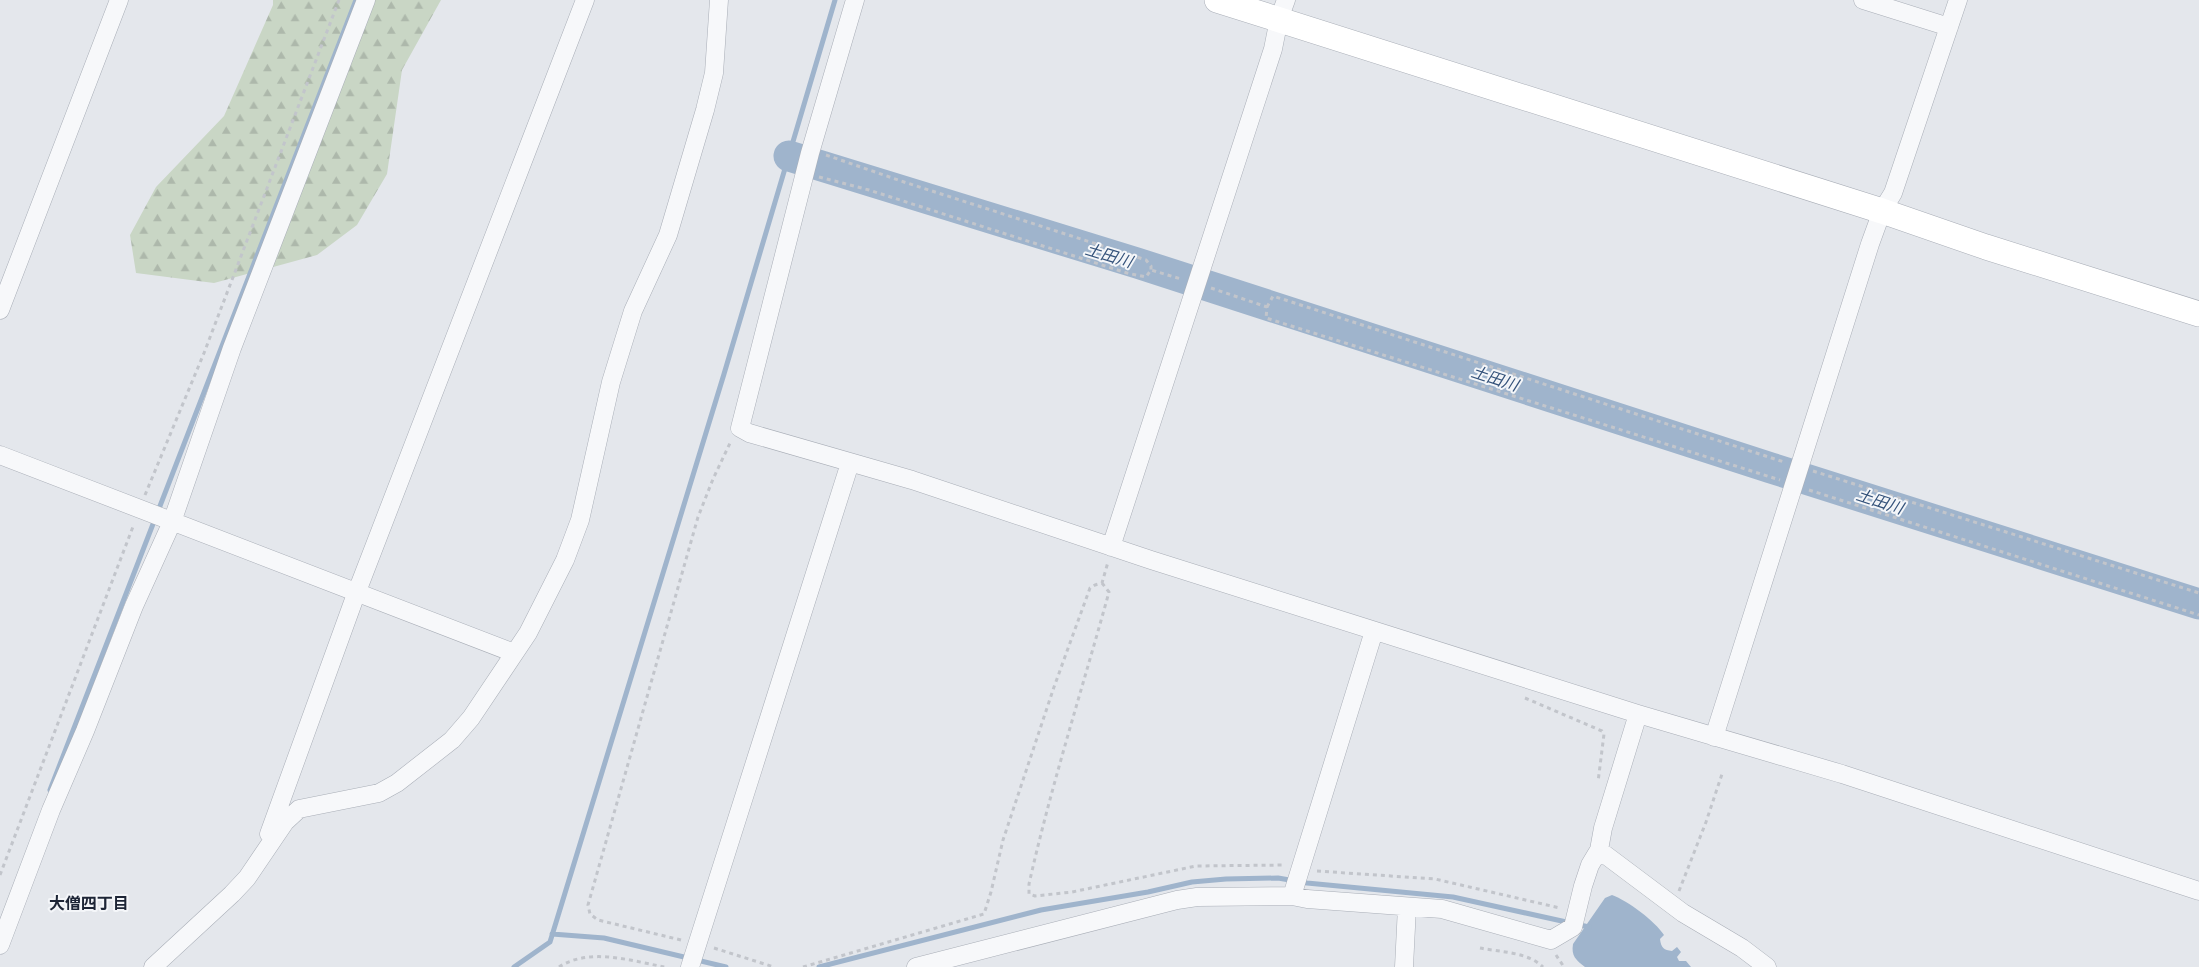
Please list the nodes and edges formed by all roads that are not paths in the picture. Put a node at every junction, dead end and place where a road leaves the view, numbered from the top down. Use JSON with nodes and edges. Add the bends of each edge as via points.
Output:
{"nodes":[{"id":1,"x":119,"y":0,"type":"edge"},
{"id":2,"x":366,"y":0,"type":"edge"},
{"id":3,"x":586,"y":0,"type":"edge"},
{"id":4,"x":719,"y":0,"type":"edge"},
{"id":5,"x":855,"y":0,"type":"edge"},
{"id":6,"x":1217,"y":0,"type":"edge"},
{"id":7,"x":1863,"y":0,"type":"edge"},
{"id":8,"x":1958,"y":0,"type":"edge"},
{"id":9,"x":1282,"y":10,"type":"edge"},
{"id":10,"x":1949,"y":27,"type":"junction"},
{"id":11,"x":1882,"y":211,"type":"junction"},
{"id":12,"x":0,"y":310,"type":"edge"},
{"id":13,"x":2199,"y":314,"type":"edge"},
{"id":14,"x":0,"y":455,"type":"edge"},
{"id":15,"x":850,"y":463,"type":"junction"},
{"id":16,"x":172,"y":522,"type":"junction"},
{"id":17,"x":1112,"y":547,"type":"junction"},
{"id":18,"x":356,"y":594,"type":"junction"},
{"id":19,"x":1374,"y":631,"type":"junction"},
{"id":20,"x":514,"y":653,"type":"junction"},
{"id":21,"x":1638,"y":714,"type":"junction"},
{"id":22,"x":1714,"y":737,"type":"junction"},
{"id":23,"x":1599,"y":850,"type":"junction"},
{"id":24,"x":262,"y":854,"type":"junction"},
{"id":25,"x":2199,"y":891,"type":"edge"},
{"id":26,"x":1292,"y":896,"type":"junction"},
{"id":27,"x":1407,"y":908,"type":"junction"},
{"id":28,"x":0,"y":945,"type":"edge"},
{"id":29,"x":153,"y":967,"type":"edge"},
{"id":30,"x":690,"y":967,"type":"edge"},
{"id":31,"x":916,"y":967,"type":"edge"},
{"id":32,"x":1404,"y":967,"type":"edge"},
{"id":33,"x":1768,"y":967,"type":"edge"}],
"edges":[{"from":1,"to":12,"type":"street"},
{"from":2,"to":16,"type":"street","via":[[232,348]]},
{"from":3,"to":18,"type":"street"},
{"from":4,"to":20,"type":"street","via":[[714,73],[705,110],[668,235],[633,311],[612,382],[580,520],[565,560],[528,633]]},
{"from":5,"to":15,"type":"street","via":[[817,153],[740,428]]},
{"from":6,"to":9,"type":"street"},
{"from":7,"to":10,"type":"street"},
{"from":8,"to":10,"type":"street"},
{"from":9,"to":11,"type":"street"},
{"from":9,"to":17,"type":"street","via":[[1214,236]]},
{"from":10,"to":11,"type":"street","via":[[1893,193]]},
{"from":11,"to":13,"type":"street"},
{"from":11,"to":22,"type":"street"},
{"from":14,"to":16,"type":"street"},
{"from":15,"to":17,"type":"street","via":[[912,480]]},
{"from":15,"to":30,"type":"street"},
{"from":16,"to":18,"type":"street"},
{"from":16,"to":28,"type":"street","via":[[50,810]]},
{"from":17,"to":19,"type":"street"},
{"from":18,"to":20,"type":"street"},
{"from":18,"to":24,"type":"street"},
{"from":19,"to":21,"type":"street"},
{"from":19,"to":26,"type":"street"},
{"from":20,"to":24,"type":"street","via":[[471,718],[452,740],[380,793],[299,809],[285,822]]},
{"from":21,"to":22,"type":"street"},
{"from":21,"to":23,"type":"street"},
{"from":22,"to":25,"type":"street","via":[[1842,774]]},
{"from":23,"to":27,"type":"street","via":[[1582,886],[1573,927],[1550,940],[1442,909]]},
{"from":23,"to":33,"type":"street","via":[[1672,905]]},
{"from":24,"to":29,"type":"street","via":[[232,894]]},
{"from":26,"to":27,"type":"street"},
{"from":26,"to":31,"type":"street","via":[[1177,900]]},
{"from":27,"to":32,"type":"street"}]}
